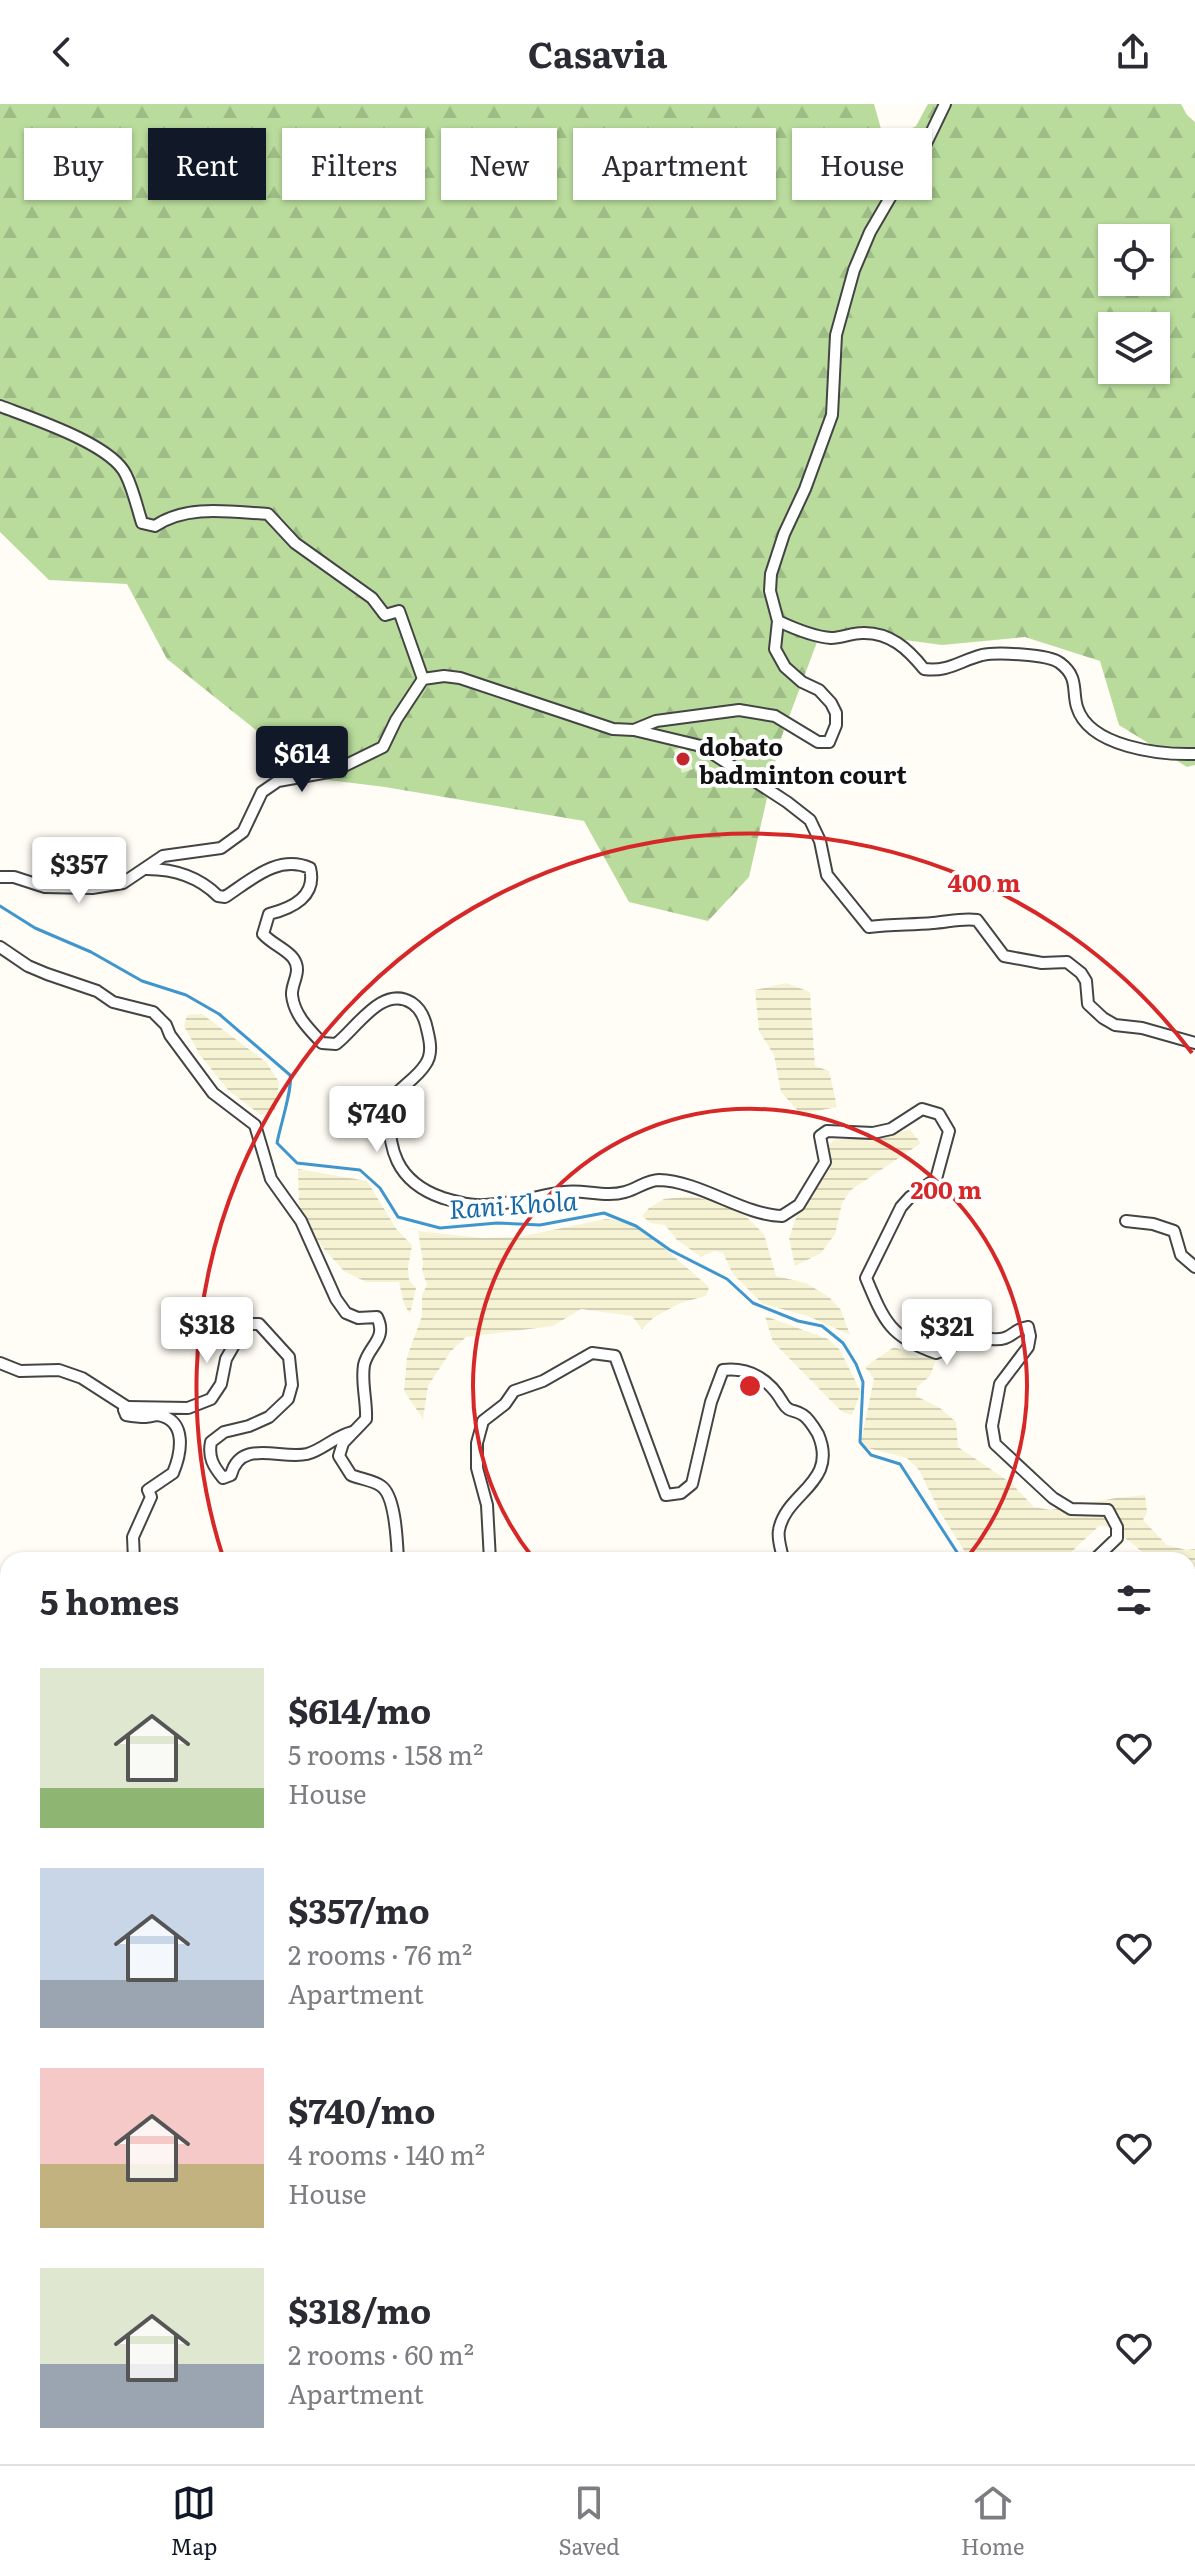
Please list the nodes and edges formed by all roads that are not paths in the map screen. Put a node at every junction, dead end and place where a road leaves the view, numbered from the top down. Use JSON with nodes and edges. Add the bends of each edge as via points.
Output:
{"nodes":[{"id":1,"x":945,"y":104,"type":"edge"},
{"id":2,"x":0,"y":406,"type":"edge"},
{"id":3,"x":778,"y":621,"type":"junction"},
{"id":4,"x":423,"y":679,"type":"junction"},
{"id":5,"x":634,"y":730,"type":"junction"},
{"id":6,"x":1195,"y":754,"type":"edge"},
{"id":7,"x":147,"y":869,"type":"junction"},
{"id":8,"x":0,"y":877,"type":"edge"},
{"id":9,"x":0,"y":947,"type":"edge"},
{"id":10,"x":1195,"y":1043,"type":"edge"},
{"id":11,"x":1126,"y":1221,"type":"dead end"},
{"id":12,"x":1195,"y":1267,"type":"edge"},
{"id":13,"x":0,"y":1363,"type":"edge"},
{"id":14,"x":127,"y":1407,"type":"junction"},
{"id":15,"x":352,"y":1432,"type":"junction"},
{"id":16,"x":134,"y":1552,"type":"edge"},
{"id":17,"x":397,"y":1552,"type":"edge"},
{"id":18,"x":490,"y":1552,"type":"edge"},
{"id":19,"x":782,"y":1552,"type":"edge"},
{"id":20,"x":1102,"y":1552,"type":"edge"}],
"edges":[{"from":1,"to":3,"type":"street","via":[[920,156],[870,232],[854,270],[836,335],[832,415],[771,574]]},
{"from":2,"to":4,"type":"street","via":[[83,439],[109,456],[125,472],[142,523],[155,526],[191,512],[268,514],[295,543],[372,598],[385,615],[399,611]]},
{"from":3,"to":5,"type":"street","via":[[777,657],[802,682],[819,690],[836,713],[829,742],[818,742],[775,716],[739,710],[656,721]]},
{"from":3,"to":6,"type":"street","via":[[830,638],[864,633],[892,639],[924,669],[941,671],[984,655],[1039,656],[1060,662],[1076,684],[1077,707],[1086,722],[1114,742],[1167,755]]},
{"from":4,"to":5,"type":"street","via":[[460,678],[613,729]]},
{"from":4,"to":7,"type":"street","via":[[383,747],[334,771],[278,781],[262,792],[233,841],[221,848],[163,856]]},
{"from":5,"to":10,"type":"street","via":[[701,746],[810,820],[827,875],[869,927],[977,920],[1004,956],[1067,962],[1086,981],[1088,1004],[1115,1025]]},
{"from":7,"to":8,"type":"street","via":[[123,883],[92,888],[45,887]]},
{"from":7,"to":20,"type":"street","via":[[183,875],[225,897],[278,866],[296,862],[310,868],[309,892],[269,914],[263,934],[293,958],[297,968],[291,991],[297,1012],[322,1043],[336,1044],[381,1002],[396,998],[418,1008],[431,1049],[427,1064],[390,1101],[395,1157],[414,1185],[464,1204],[564,1192],[616,1194],[655,1180],[782,1216],[799,1205],[818,1176],[825,1162],[820,1136],[827,1131],[873,1133],[891,1129],[922,1109],[939,1114],[949,1131],[936,1179],[901,1207],[866,1278],[893,1331],[936,1353],[966,1340],[988,1341],[1028,1327],[1028,1347],[1000,1384],[992,1426],[995,1444],[1071,1509],[1108,1510],[1117,1538]]},
{"from":9,"to":15,"type":"street","via":[[28,966],[113,1002],[153,1012],[213,1093],[255,1125],[271,1179],[301,1221],[336,1299],[346,1313],[377,1317],[381,1326],[365,1360],[366,1419]]},
{"from":11,"to":12,"type":"street","via":[[1174,1231],[1181,1255]]},
{"from":13,"to":14,"type":"street","via":[[20,1371],[59,1370]]},
{"from":14,"to":15,"type":"street","via":[[188,1408],[211,1399],[239,1332],[252,1322],[289,1357],[292,1385],[275,1413],[211,1442],[213,1466],[223,1478],[249,1453],[302,1455]]},
{"from":14,"to":16,"type":"street","via":[[126,1415],[157,1415],[170,1421],[181,1442],[173,1473],[148,1490],[151,1497],[133,1537]]},
{"from":15,"to":17,"type":"street","via":[[339,1456],[351,1475],[388,1492]]},
{"from":18,"to":19,"type":"street","via":[[487,1505],[477,1468],[483,1421],[514,1391],[604,1352],[615,1356],[666,1495],[681,1493],[692,1484],[723,1370],[739,1368],[766,1381],[788,1411],[803,1415],[818,1433],[823,1455],[816,1480],[779,1527]]}]}
